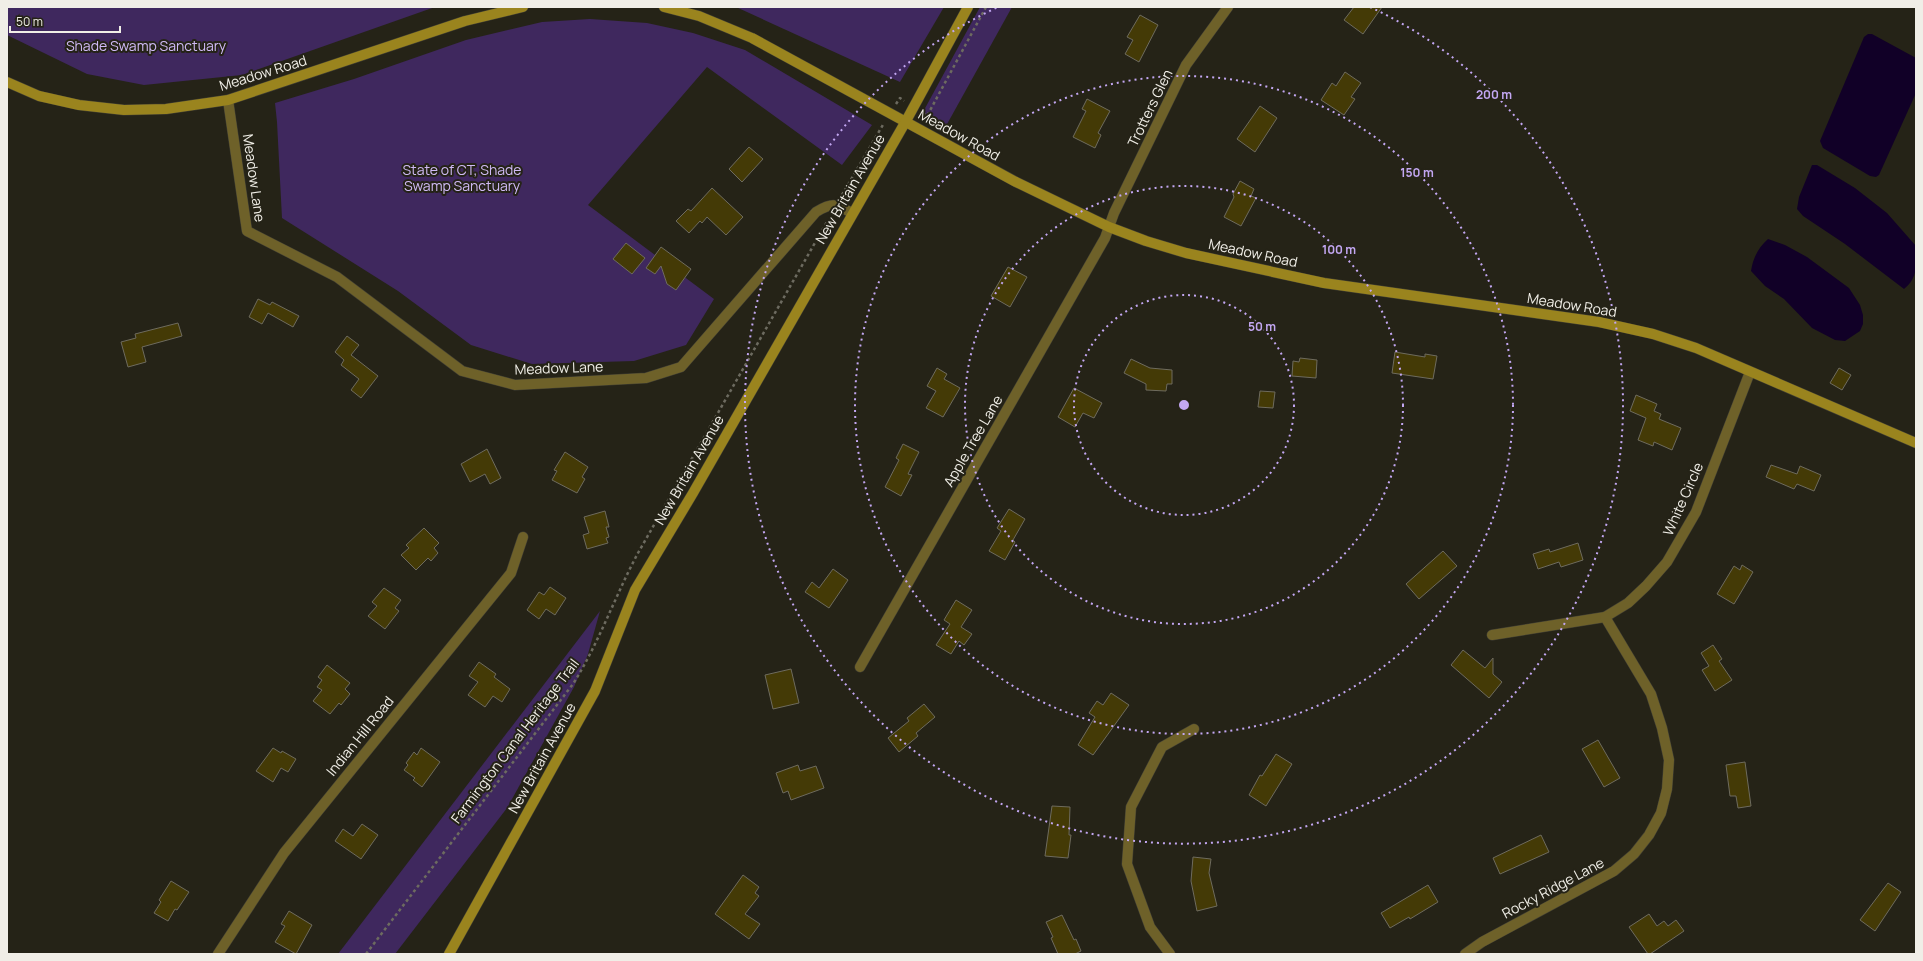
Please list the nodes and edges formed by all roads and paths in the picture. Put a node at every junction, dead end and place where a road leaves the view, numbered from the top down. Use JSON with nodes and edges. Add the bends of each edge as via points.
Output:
{"nodes":[{"id":1,"x":523,"y":7,"type":"edge"},
{"id":2,"x":664,"y":7,"type":"edge"},
{"id":3,"x":968,"y":7,"type":"edge"},
{"id":4,"x":986,"y":7,"type":"edge"},
{"id":5,"x":1228,"y":7,"type":"edge"},
{"id":6,"x":7,"y":82,"type":"edge"},
{"id":7,"x":228,"y":100,"type":"junction"},
{"id":8,"x":914,"y":107,"type":"junction"},
{"id":9,"x":890,"y":112,"type":"junction"},
{"id":10,"x":906,"y":121,"type":"junction"},
{"id":11,"x":836,"y":205,"type":"junction"},
{"id":12,"x":852,"y":214,"type":"junction"},
{"id":13,"x":1109,"y":227,"type":"junction"},
{"id":14,"x":1750,"y":372,"type":"junction"},
{"id":15,"x":1916,"y":443,"type":"edge"},
{"id":16,"x":523,"y":537,"type":"dead end"},
{"id":17,"x":1605,"y":617,"type":"junction"},
{"id":18,"x":1492,"y":634,"type":"dead end"},
{"id":19,"x":860,"y":668,"type":"dead end"},
{"id":20,"x":1194,"y":729,"type":"dead end"},
{"id":21,"x":218,"y":954,"type":"edge"},
{"id":22,"x":366,"y":954,"type":"edge"},
{"id":23,"x":449,"y":954,"type":"edge"},
{"id":24,"x":1170,"y":954,"type":"edge"},
{"id":25,"x":1465,"y":954,"type":"edge"}],
"edges":[{"from":1,"to":7,"type":"street","name":"Meadow Road","via":[[465,21]]},
{"from":2,"to":9,"type":"street","name":"Meadow Road","via":[[699,16],[752,38]]},
{"from":3,"to":8,"type":"street","name":"New Britain Avenue"},
{"from":4,"to":8,"type":"path","name":"Farmington Canal Heritage Trail","via":[[927,116]]},
{"from":5,"to":13,"type":"street","name":"Trotters Glen","via":[[1186,65]]},
{"from":6,"to":7,"type":"street","name":"Meadow Road","via":[[39,96],[79,105],[124,110],[166,109]]},
{"from":7,"to":11,"type":"street","name":"Meadow Lane","via":[[247,231],[337,277],[462,371],[515,385],[646,378],[681,367],[816,212],[830,204]]},
{"from":8,"to":9,"type":"path","name":"Farmington Canal Heritage Trail","via":[[900,98]]},
{"from":8,"to":10,"type":"street","name":"New Britain Avenue"},
{"from":9,"to":10,"type":"street","name":"Meadow Road"},
{"from":9,"to":11,"type":"path","name":"Farmington Canal Heritage Trail"},
{"from":10,"to":12,"type":"street","name":"New Britain Avenue"},
{"from":10,"to":13,"type":"street","name":"Meadow Road","via":[[1016,182]]},
{"from":11,"to":12,"type":"street"},
{"from":11,"to":22,"type":"path","name":"Farmington Canal Heritage Trail","via":[[624,579],[584,666],[573,684]]},
{"from":12,"to":23,"type":"street","name":"New Britain Avenue","via":[[635,590],[595,691]]},
{"from":13,"to":14,"type":"street","name":"Meadow Road","via":[[1186,253],[1324,283],[1599,322],[1653,334],[1696,348]]},
{"from":13,"to":19,"type":"street","name":"Apple Tree Lane"},
{"from":14,"to":15,"type":"street","name":"Meadow Road"},
{"from":14,"to":17,"type":"street","name":"White Circle","via":[[1696,512],[1684,536],[1667,562],[1646,586],[1628,603]]},
{"from":16,"to":21,"type":"street","name":"Indian Hill Road","via":[[511,573],[284,853]]},
{"from":17,"to":18,"type":"street","name":"White Circle"},
{"from":17,"to":25,"type":"street","name":"Rocky Ridge Lane","via":[[1651,694],[1662,728],[1669,760],[1667,789],[1661,813],[1649,835],[1634,854],[1614,871],[1482,942]]},
{"from":20,"to":24,"type":"street","via":[[1162,747],[1131,807],[1127,864],[1150,927]]}]}
